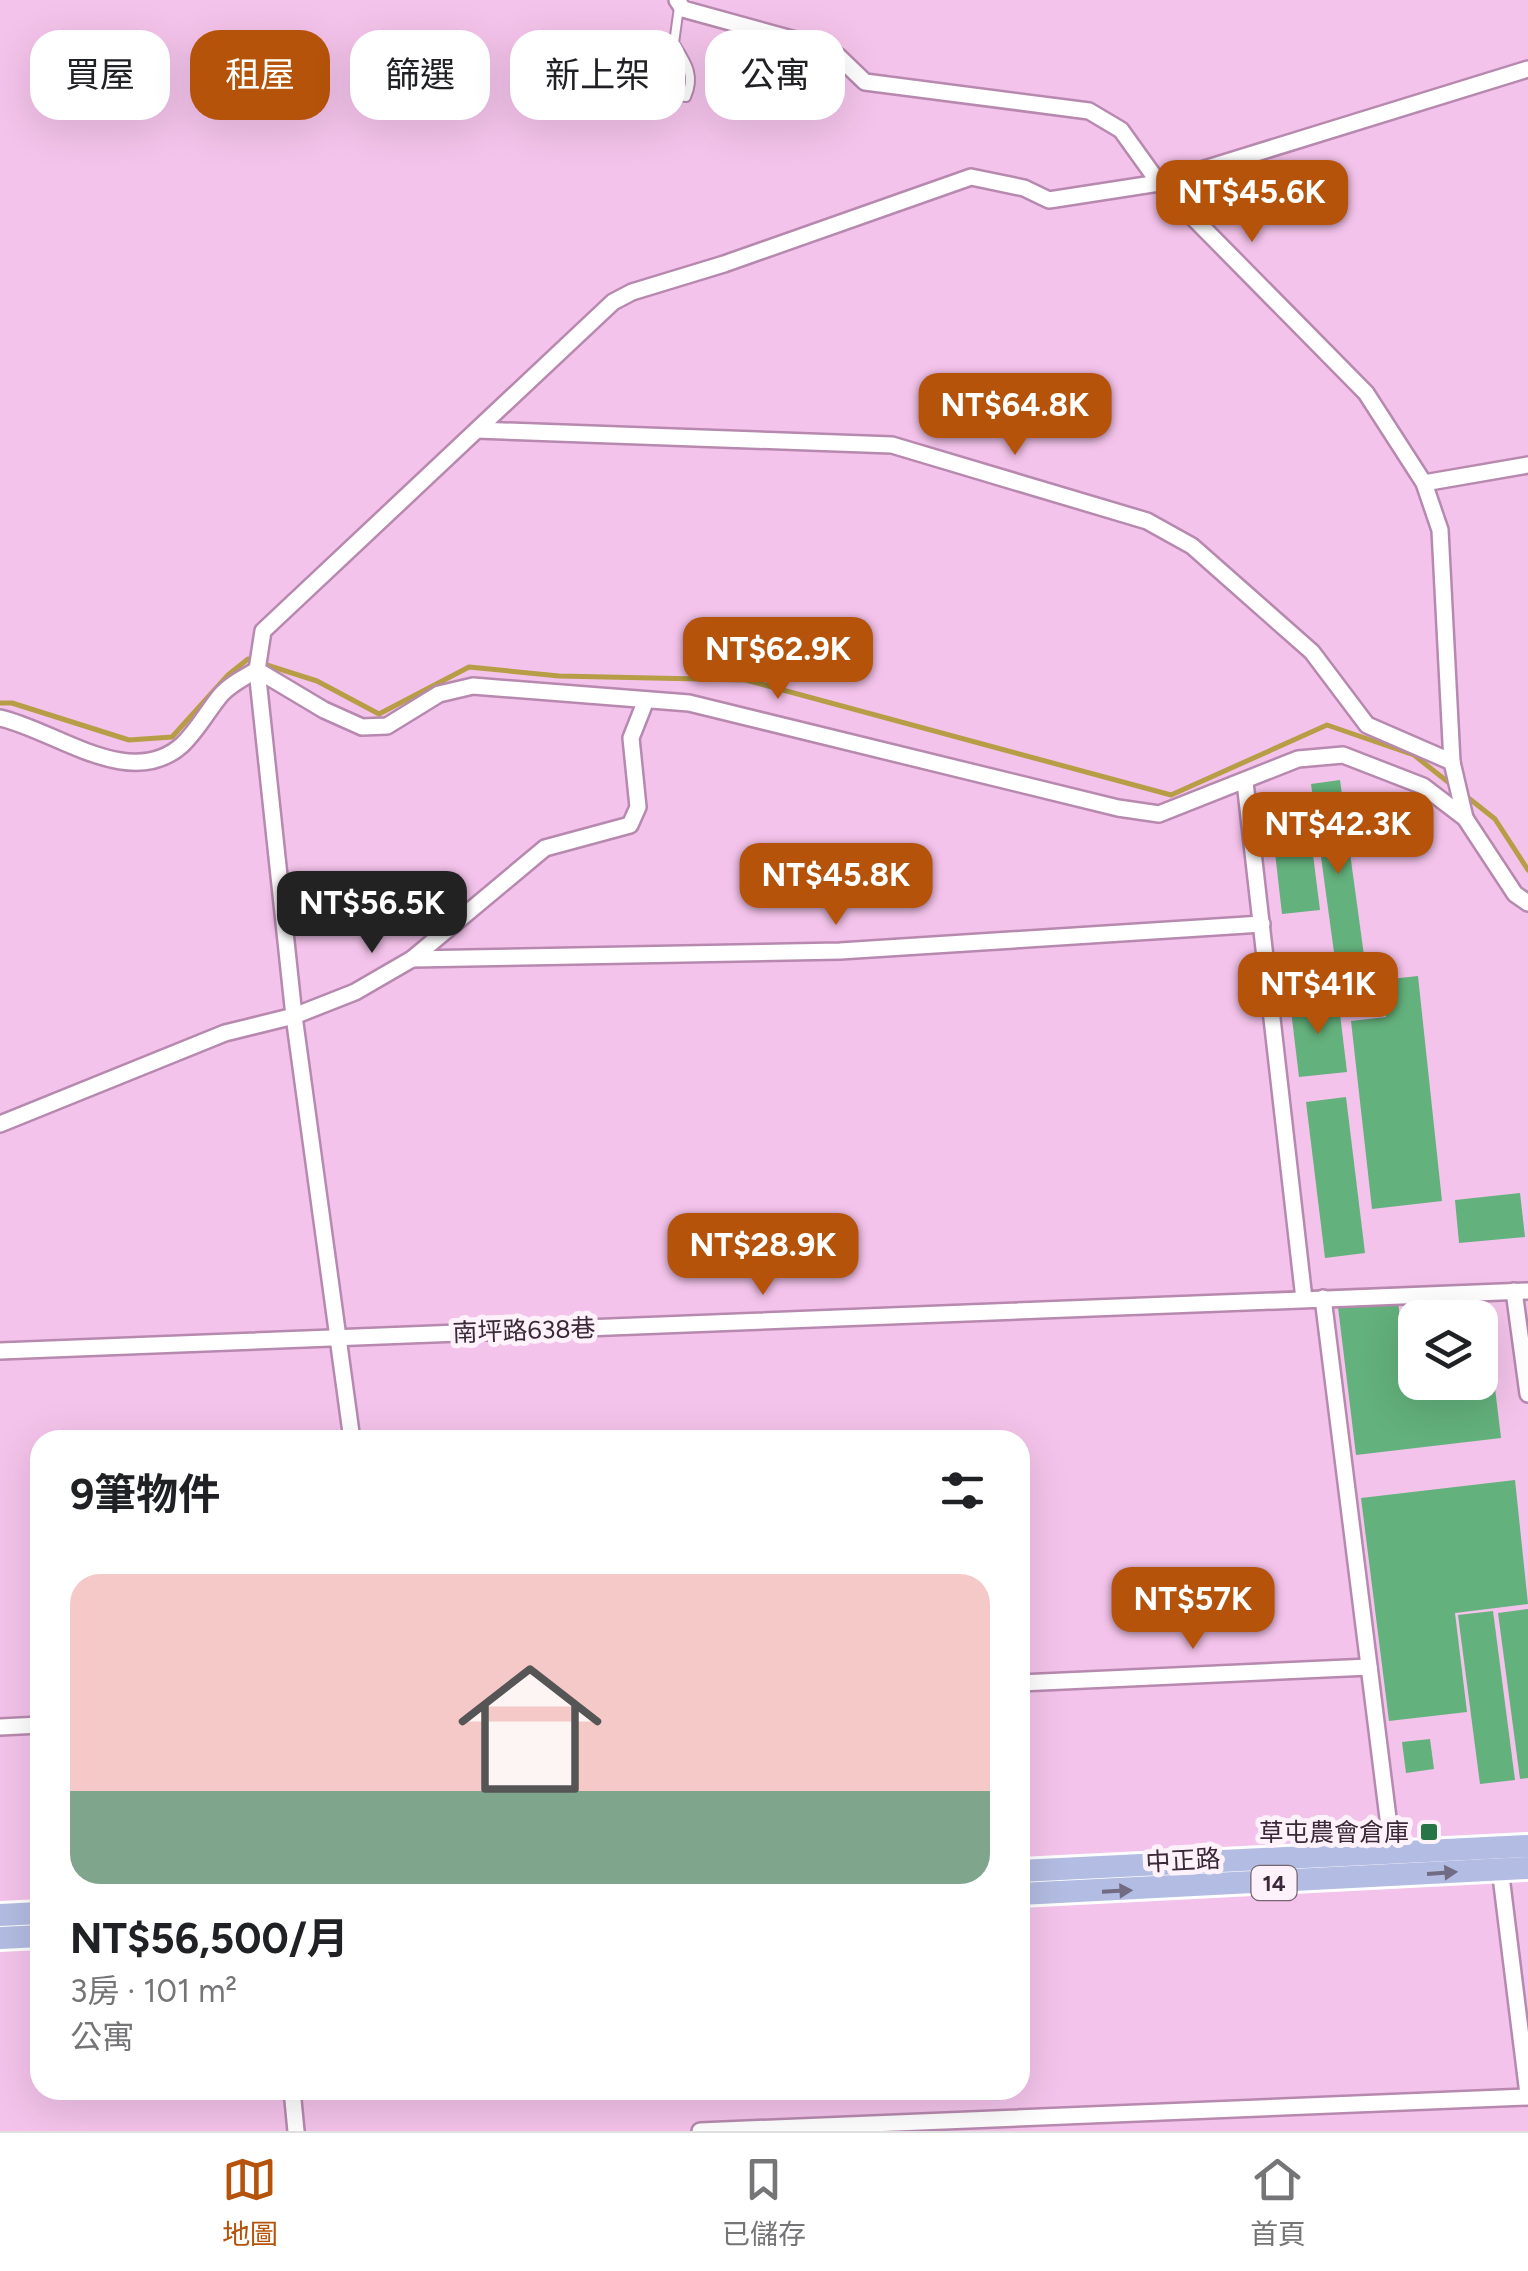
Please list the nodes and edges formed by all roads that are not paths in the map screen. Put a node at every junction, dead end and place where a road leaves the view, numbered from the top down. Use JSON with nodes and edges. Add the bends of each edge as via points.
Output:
{"nodes":[{"id":1,"x":678,"y":2,"type":"edge"},
{"id":2,"x":675,"y":30,"type":"edge"},
{"id":3,"x":685,"y":60,"type":"edge"},
{"id":4,"x":1528,"y":69,"type":"edge"},
{"id":5,"x":685,"y":98,"type":"edge"},
{"id":6,"x":1159,"y":183,"type":"junction"},
{"id":7,"x":477,"y":430,"type":"junction"},
{"id":8,"x":1528,"y":466,"type":"edge"},
{"id":9,"x":1424,"y":483,"type":"junction"},
{"id":10,"x":258,"y":670,"type":"junction"},
{"id":11,"x":646,"y":700,"type":"junction"},
{"id":12,"x":0,"y":718,"type":"edge"},
{"id":13,"x":1452,"y":762,"type":"junction"},
{"id":14,"x":1245,"y":782,"type":"junction"},
{"id":15,"x":1465,"y":818,"type":"junction"},
{"id":16,"x":1528,"y":903,"type":"edge"},
{"id":17,"x":1262,"y":924,"type":"junction"},
{"id":18,"x":412,"y":959,"type":"junction"},
{"id":19,"x":294,"y":1016,"type":"junction"},
{"id":20,"x":0,"y":1124,"type":"edge"},
{"id":21,"x":1521,"y":1291,"type":"edge"},
{"id":22,"x":1323,"y":1298,"type":"junction"},
{"id":23,"x":1304,"y":1299,"type":"junction"},
{"id":24,"x":340,"y":1338,"type":"junction"},
{"id":25,"x":0,"y":1351,"type":"edge"},
{"id":26,"x":1528,"y":1394,"type":"edge"},
{"id":27,"x":351,"y":1430,"type":"edge"},
{"id":28,"x":1369,"y":1666,"type":"junction"},
{"id":29,"x":1030,"y":1683,"type":"edge"},
{"id":30,"x":30,"y":1726,"type":"edge"},
{"id":31,"x":0,"y":1727,"type":"edge"},
{"id":32,"x":1528,"y":1846,"type":"edge"},
{"id":33,"x":1393,"y":1852,"type":"junction"},
{"id":34,"x":1498,"y":1859,"type":"junction"},
{"id":35,"x":1528,"y":1868,"type":"edge"},
{"id":36,"x":1030,"y":1870,"type":"edge"},
{"id":37,"x":1395,"y":1876,"type":"junction"},
{"id":38,"x":1030,"y":1894,"type":"edge"},
{"id":39,"x":30,"y":1913,"type":"edge"},
{"id":40,"x":0,"y":1914,"type":"edge"},
{"id":41,"x":30,"y":1936,"type":"edge"},
{"id":42,"x":0,"y":1938,"type":"edge"},
{"id":43,"x":1528,"y":2096,"type":"edge"},
{"id":44,"x":293,"y":2100,"type":"edge"},
{"id":45,"x":296,"y":2131,"type":"edge"},
{"id":46,"x":700,"y":2131,"type":"edge"}],
"edges":[{"from":1,"to":2,"type":"lane"},
{"from":1,"to":6,"type":"street","via":[[838,56],[865,82],[1089,110],[1120,130]]},
{"from":3,"to":5,"type":"lane","via":[[692,82]]},
{"from":4,"to":6,"type":"street"},
{"from":6,"to":7,"type":"street","via":[[1049,200],[971,177],[632,292],[612,302]]},
{"from":6,"to":9,"type":"street","via":[[1366,393]]},
{"from":7,"to":10,"type":"street","via":[[262,632]]},
{"from":7,"to":13,"type":"street","via":[[892,445],[1147,520],[1192,546],[1312,652],[1366,725]]},
{"from":8,"to":9,"type":"street"},
{"from":9,"to":13,"type":"street","via":[[1440,530]]},
{"from":10,"to":11,"type":"street","via":[[362,727],[387,726],[439,694],[473,686]]},
{"from":10,"to":12,"type":"street","via":[[222,692],[180,747],[154,760],[100,756]]},
{"from":10,"to":19,"type":"street"},
{"from":11,"to":14,"type":"street","via":[[688,703],[1159,814]]},
{"from":11,"to":18,"type":"street","via":[[631,738],[638,807],[630,825],[546,848]]},
{"from":13,"to":15,"type":"street"},
{"from":14,"to":15,"type":"street","via":[[1298,758],[1343,754],[1423,786]]},
{"from":14,"to":17,"type":"street"},
{"from":15,"to":16,"type":"street","via":[[1515,894]]},
{"from":17,"to":18,"type":"street","via":[[840,951]]},
{"from":17,"to":23,"type":"street"},
{"from":18,"to":19,"type":"street"},
{"from":19,"to":20,"type":"street","via":[[224,1034]]},
{"from":19,"to":24,"type":"street"},
{"from":21,"to":22,"type":"street","name":"南坪路638巷"},
{"from":21,"to":26,"type":"street"},
{"from":22,"to":23,"type":"street","name":"南坪路638巷"},
{"from":22,"to":28,"type":"street"},
{"from":23,"to":24,"type":"street","name":"南坪路638巷"},
{"from":24,"to":25,"type":"street","name":"南坪路638巷"},
{"from":24,"to":27,"type":"street"},
{"from":28,"to":29,"type":"street"},
{"from":28,"to":33,"type":"street"},
{"from":30,"to":31,"type":"street"},
{"from":32,"to":34,"type":"main road","name":"中正路","number":"14"},
{"from":33,"to":34,"type":"main road","name":"中正路","number":"14"},
{"from":33,"to":36,"type":"main road","name":"中正路","number":"14"},
{"from":33,"to":37,"type":"street"},
{"from":34,"to":35,"type":"main road","name":"中正路","number":"14"},
{"from":37,"to":34,"type":"main road","name":"中正路","number":"14","one_way":true},
{"from":34,"to":43,"type":"street"},
{"from":38,"to":37,"type":"main road","name":"中正路","number":"14","one_way":true},
{"from":39,"to":40,"type":"main road"},
{"from":41,"to":42,"type":"main road"},
{"from":43,"to":46,"type":"street"},
{"from":44,"to":45,"type":"street"}]}
